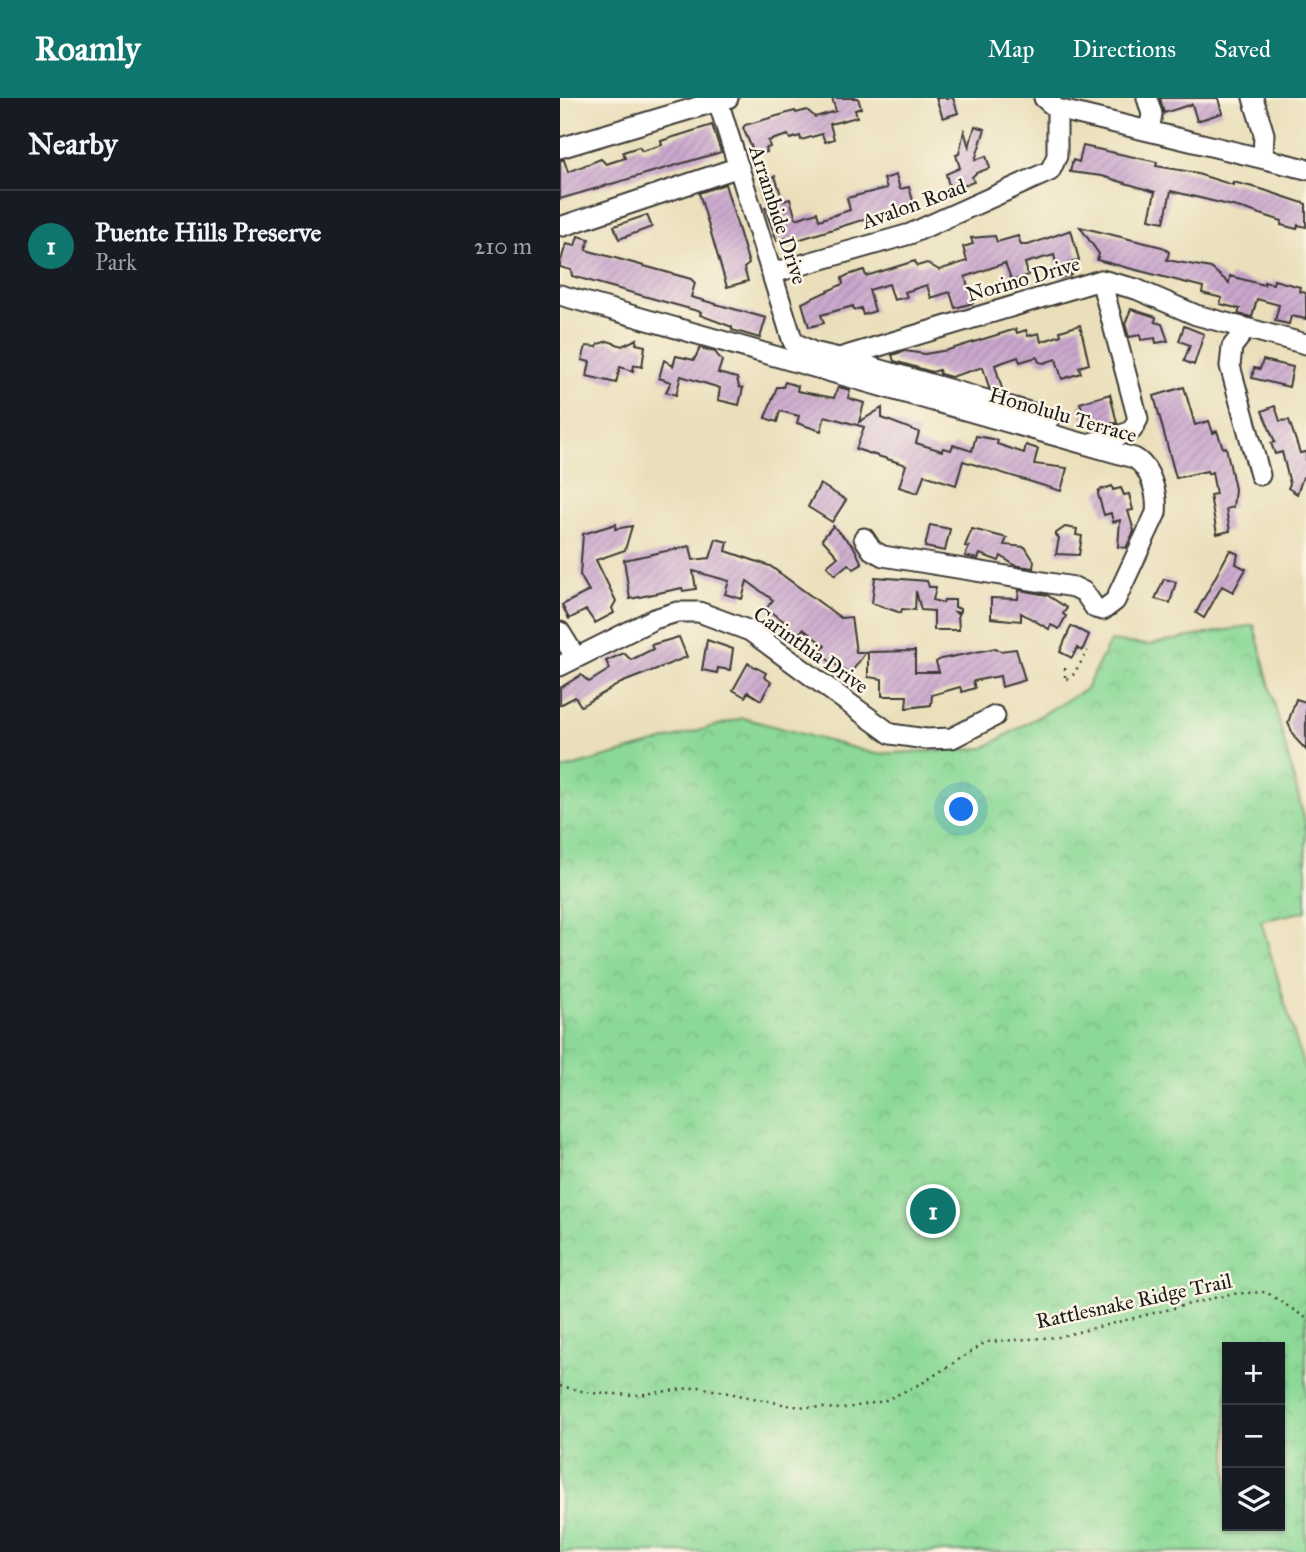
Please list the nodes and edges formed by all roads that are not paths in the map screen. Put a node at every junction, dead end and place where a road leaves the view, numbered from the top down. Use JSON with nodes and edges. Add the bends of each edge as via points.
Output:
{"nodes":[{"id":1,"x":1147,"y":98,"type":"edge"},
{"id":2,"x":1252,"y":98,"type":"edge"},
{"id":3,"x":723,"y":100,"type":"edge"},
{"id":4,"x":1051,"y":104,"type":"edge"},
{"id":5,"x":1149,"y":131,"type":"junction"},
{"id":6,"x":560,"y":148,"type":"edge"},
{"id":7,"x":1263,"y":159,"type":"junction"},
{"id":8,"x":739,"y":167,"type":"junction"},
{"id":9,"x":1306,"y":169,"type":"edge"},
{"id":10,"x":563,"y":226,"type":"dead end"},
{"id":11,"x":773,"y":273,"type":"junction"},
{"id":12,"x":1101,"y":280,"type":"junction"},
{"id":13,"x":560,"y":295,"type":"edge"},
{"id":14,"x":1246,"y":329,"type":"junction"},
{"id":15,"x":1306,"y":344,"type":"edge"},
{"id":16,"x":839,"y":358,"type":"junction"},
{"id":17,"x":1050,"y":418,"type":"dead end"},
{"id":18,"x":1086,"y":445,"type":"junction"},
{"id":19,"x":1260,"y":475,"type":"dead end"},
{"id":20,"x":864,"y":538,"type":"dead end"},
{"id":21,"x":560,"y":632,"type":"edge"},
{"id":22,"x":568,"y":662,"type":"edge"},
{"id":23,"x":995,"y":716,"type":"dead end"}],
"edges":[{"from":1,"to":5,"type":"street","via":[[1152,114]]},
{"from":2,"to":7,"type":"street","via":[[1264,134]]},
{"from":3,"to":6,"type":"street"},
{"from":3,"to":8,"type":"street","name":"Arrambide Drive"},
{"from":4,"to":5,"type":"street"},
{"from":4,"to":11,"type":"street","name":"Avalon Road","via":[[1057,156],[1050,171],[910,234]]},
{"from":5,"to":7,"type":"street"},
{"from":7,"to":9,"type":"street"},
{"from":8,"to":10,"type":"street"},
{"from":8,"to":11,"type":"street","name":"Arrambide Drive"},
{"from":11,"to":16,"type":"street","name":"Arrambide Drive","via":[[793,342]]},
{"from":12,"to":14,"type":"street","name":"Norino Drive","via":[[1136,289],[1196,316]]},
{"from":12,"to":16,"type":"street","name":"Norino Drive"},
{"from":12,"to":18,"type":"street","via":[[1138,419],[1127,433]]},
{"from":13,"to":18,"type":"street","name":"Honolulu Terrace"},
{"from":14,"to":15,"type":"street","name":"Norino Drive"},
{"from":14,"to":19,"type":"street","via":[[1232,347],[1230,366]]},
{"from":16,"to":17,"type":"street"},
{"from":18,"to":20,"type":"street","name":"Honolulu Terrace","via":[[1144,464],[1157,504],[1115,601],[1107,608],[1096,608],[1074,587],[883,556]]},
{"from":21,"to":22,"type":"street"},
{"from":22,"to":23,"type":"street","name":"Carinthia Drive","via":[[654,619],[699,612],[750,631],[882,731],[926,739],[952,738]]}]}
